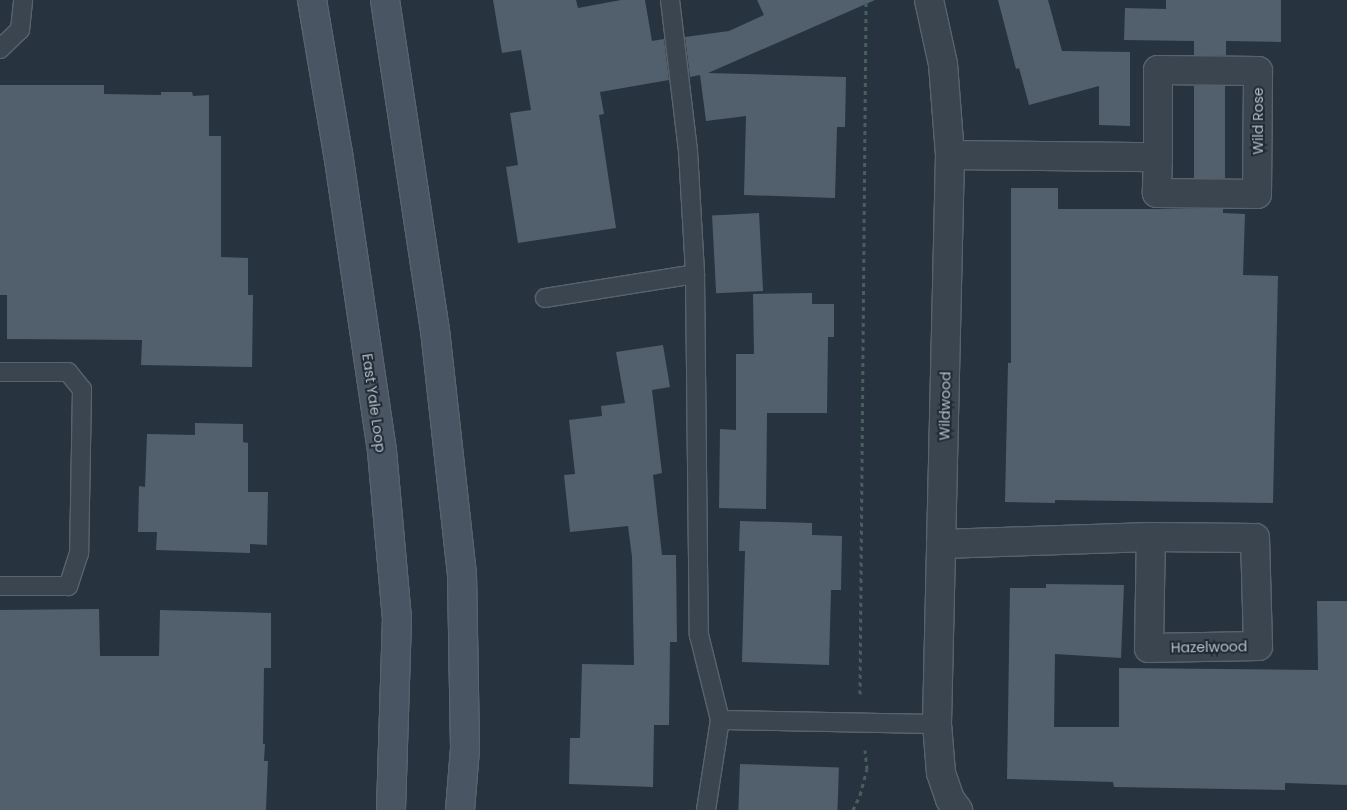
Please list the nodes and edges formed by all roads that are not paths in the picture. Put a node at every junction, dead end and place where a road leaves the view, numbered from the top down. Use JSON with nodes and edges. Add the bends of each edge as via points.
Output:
{"nodes":[{"id":1,"x":23,"y":0,"type":"edge"},
{"id":2,"x":312,"y":0,"type":"edge"},
{"id":3,"x":385,"y":0,"type":"edge"},
{"id":4,"x":670,"y":0,"type":"edge"},
{"id":5,"x":929,"y":0,"type":"edge"},
{"id":6,"x":0,"y":49,"type":"edge"},
{"id":7,"x":950,"y":155,"type":"junction"},
{"id":8,"x":1158,"y":157,"type":"junction"},
{"id":9,"x":695,"y":274,"type":"junction"},
{"id":10,"x":545,"y":298,"type":"dead end"},
{"id":11,"x":0,"y":372,"type":"edge"},
{"id":12,"x":1151,"y":537,"type":"junction"},
{"id":13,"x":942,"y":544,"type":"junction"},
{"id":14,"x":0,"y":586,"type":"edge"},
{"id":15,"x":720,"y":720,"type":"junction"},
{"id":16,"x":937,"y":724,"type":"junction"},
{"id":17,"x":391,"y":810,"type":"edge"},
{"id":18,"x":460,"y":810,"type":"edge"},
{"id":19,"x":706,"y":810,"type":"edge"},
{"id":20,"x":958,"y":810,"type":"edge"}],
"edges":[{"from":1,"to":6,"type":"lane","via":[[20,30]]},
{"from":2,"to":17,"type":"main road","name":"East Yale Loop","via":[[382,461],[397,618]]},
{"from":3,"to":18,"type":"main road","via":[[435,330],[462,575],[465,749]]},
{"from":4,"to":9,"type":"lane","via":[[688,151]]},
{"from":5,"to":7,"type":"street","name":"Wildwood","via":[[943,64]]},
{"from":7,"to":8,"type":"street"},
{"from":7,"to":13,"type":"street","name":"Wildwood"},
{"from":8,"to":8,"type":"street","name":"Wild Rose","via":[[1157,192],[1257,194],[1258,70],[1158,70]]},
{"from":9,"to":10,"type":"lane"},
{"from":9,"to":15,"type":"lane","via":[[699,635]]},
{"from":11,"to":14,"type":"lane","via":[[68,372],[82,389],[79,552],[68,586]]},
{"from":12,"to":12,"type":"street","name":"Hazelwood","via":[[1255,538],[1258,646],[1149,648]]},
{"from":12,"to":13,"type":"street","name":"Hazelwood"},
{"from":13,"to":16,"type":"street","name":"Wildwood"},
{"from":15,"to":16,"type":"lane"},
{"from":15,"to":19,"type":"lane"},
{"from":16,"to":20,"type":"street","name":"Wildwood","via":[[941,774],[950,799]]}]}
